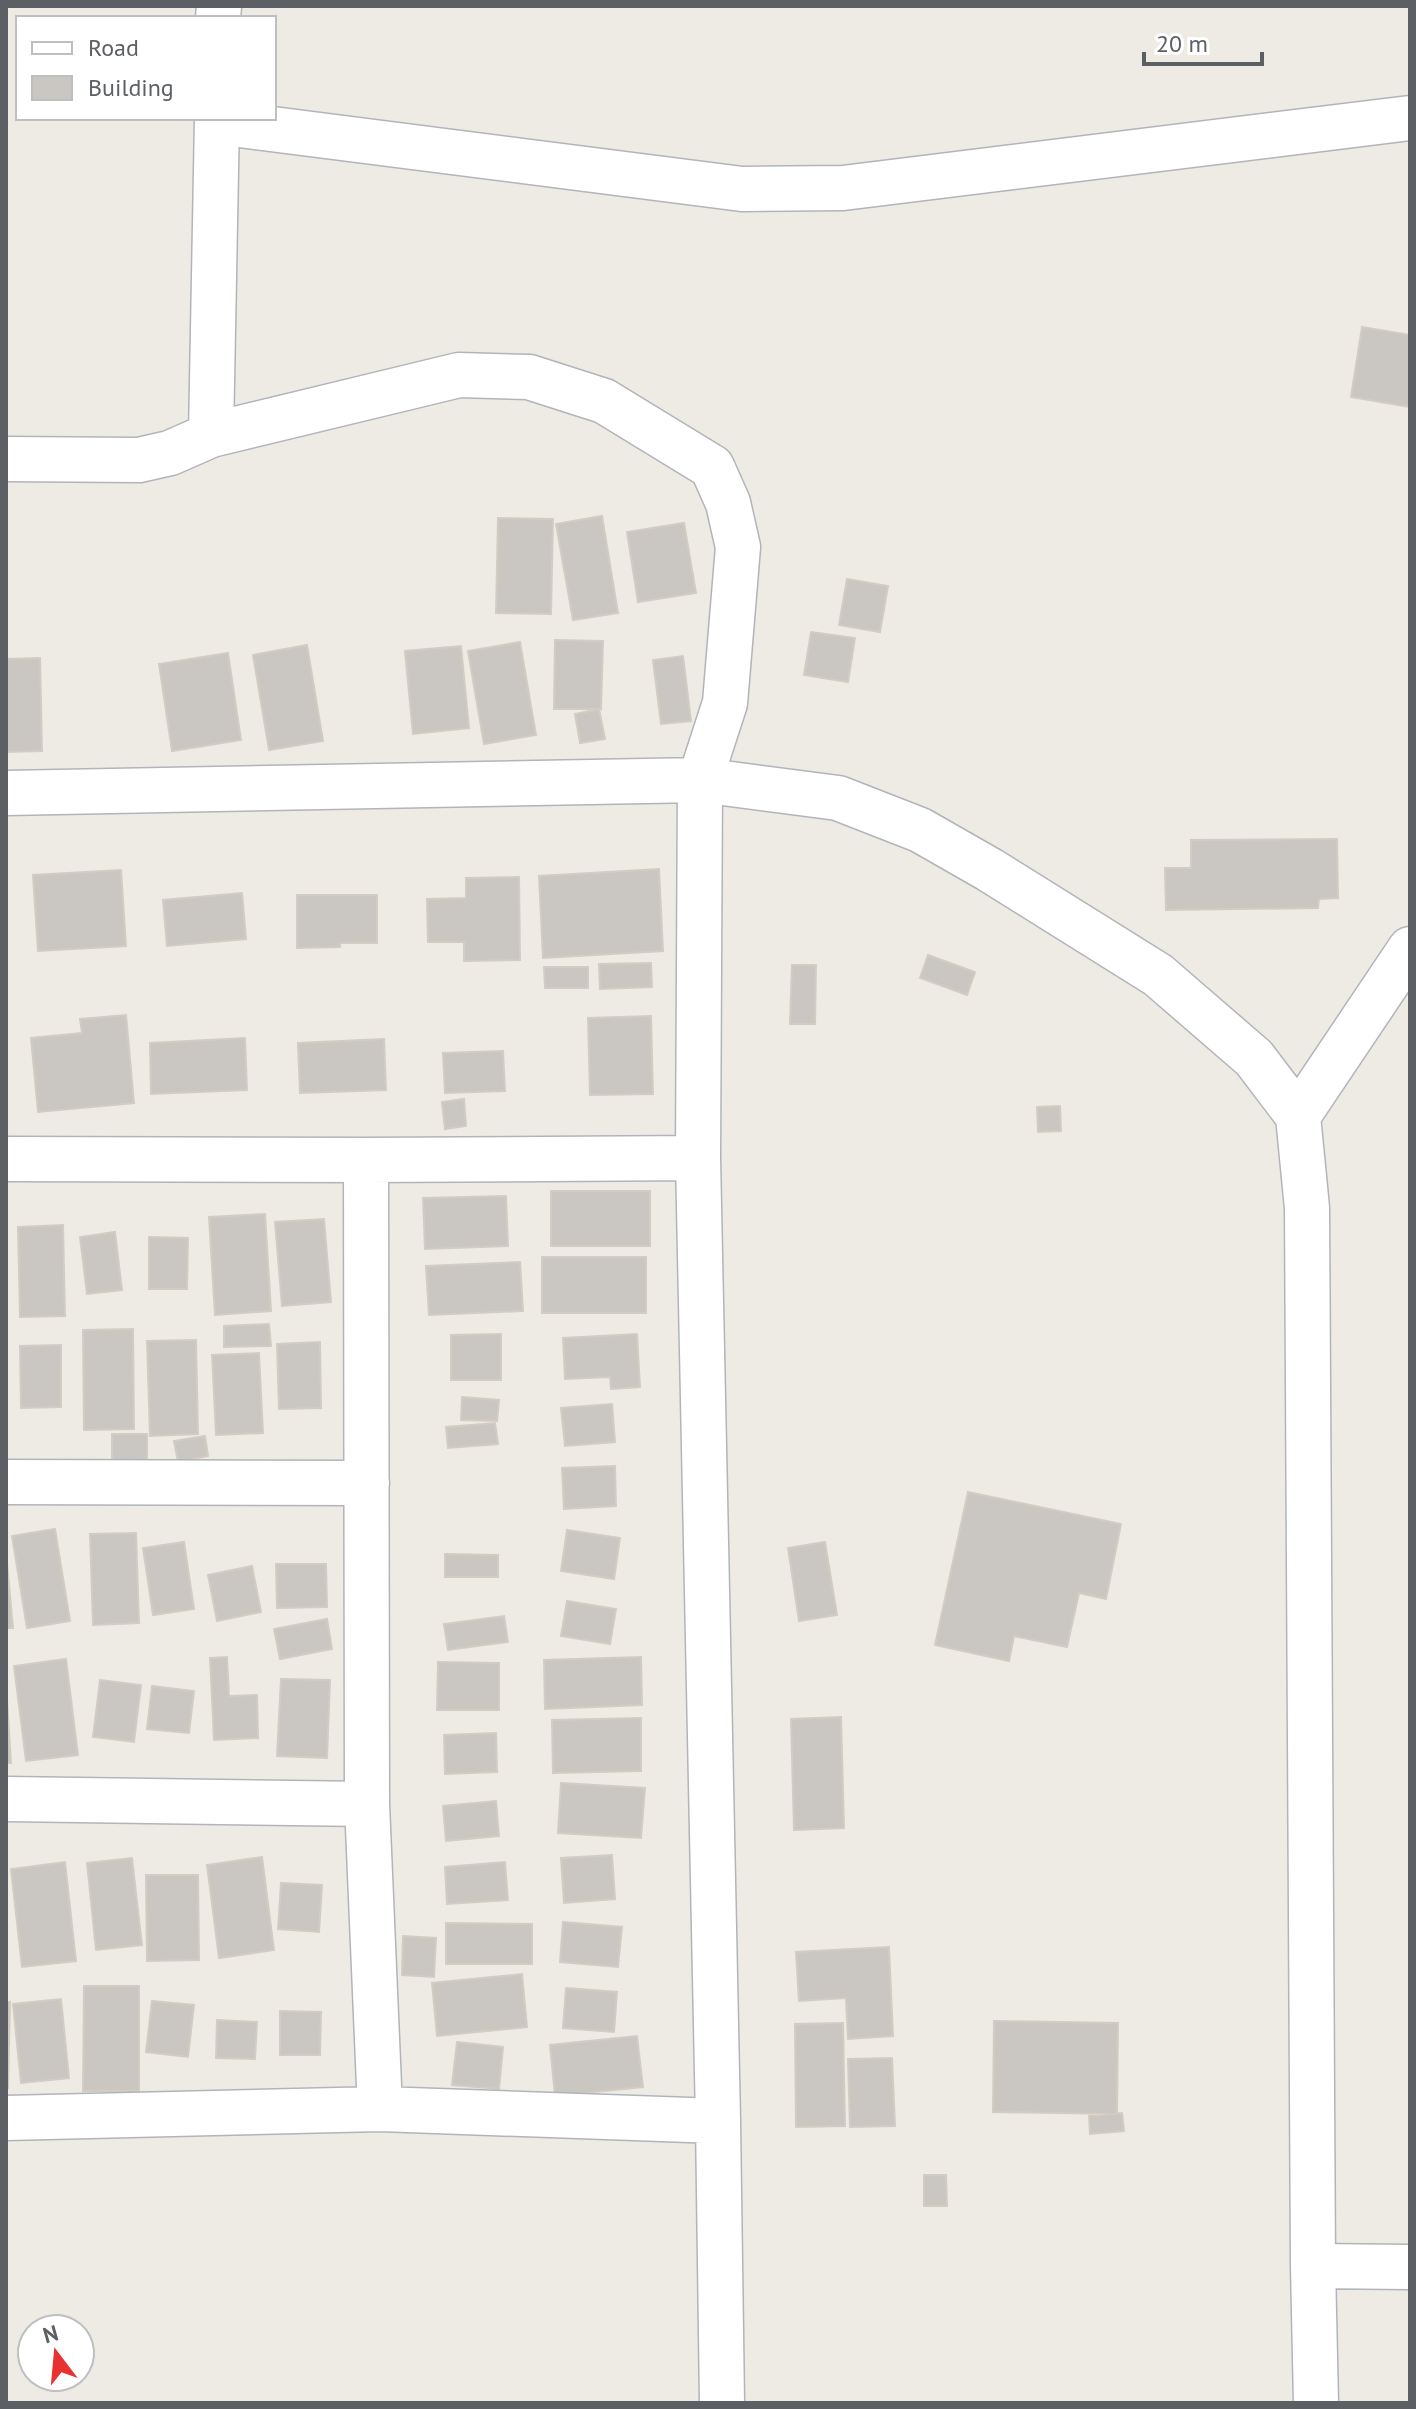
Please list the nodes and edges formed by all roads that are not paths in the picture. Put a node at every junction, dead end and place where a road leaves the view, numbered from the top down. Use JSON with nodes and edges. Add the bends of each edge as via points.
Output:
{"nodes":[{"id":1,"x":1410,"y":118,"type":"edge"},
{"id":2,"x":217,"y":120,"type":"edge"},
{"id":3,"x":211,"y":435,"type":"junction"},
{"id":4,"x":6,"y":459,"type":"edge"},
{"id":5,"x":700,"y":780,"type":"junction"},
{"id":6,"x":6,"y":793,"type":"edge"},
{"id":7,"x":1403,"y":975,"type":"edge"},
{"id":8,"x":1298,"y":1116,"type":"junction"},
{"id":9,"x":698,"y":1158,"type":"junction"},
{"id":10,"x":6,"y":1159,"type":"edge"},
{"id":11,"x":366,"y":1160,"type":"junction"},
{"id":12,"x":6,"y":1482,"type":"edge"},
{"id":13,"x":367,"y":1483,"type":"junction"},
{"id":14,"x":6,"y":1799,"type":"edge"},
{"id":15,"x":367,"y":1804,"type":"junction"},
{"id":16,"x":380,"y":2109,"type":"junction"},
{"id":17,"x":6,"y":2118,"type":"edge"},
{"id":18,"x":718,"y":2121,"type":"junction"},
{"id":19,"x":1313,"y":2266,"type":"junction"},
{"id":20,"x":1410,"y":2267,"type":"edge"},
{"id":21,"x":722,"y":2403,"type":"edge"},
{"id":22,"x":1316,"y":2403,"type":"edge"}],
"edges":[{"from":1,"to":2,"type":"street","via":[[843,188],[742,189]]},
{"from":2,"to":3,"type":"street"},
{"from":3,"to":4,"type":"street","via":[[139,460]]},
{"from":3,"to":5,"type":"street","via":[[459,375],[529,377],[604,401],[712,467],[728,503],[738,547],[725,703]]},
{"from":5,"to":6,"type":"street"},
{"from":5,"to":8,"type":"street","via":[[838,798],[920,830],[1158,975],[1254,1058]]},
{"from":5,"to":9,"type":"street"},
{"from":7,"to":8,"type":"street"},
{"from":8,"to":19,"type":"street","via":[[1307,1208]]},
{"from":9,"to":11,"type":"street"},
{"from":9,"to":18,"type":"street"},
{"from":10,"to":11,"type":"street"},
{"from":11,"to":13,"type":"street"},
{"from":12,"to":13,"type":"street"},
{"from":13,"to":15,"type":"street"},
{"from":14,"to":15,"type":"street"},
{"from":15,"to":16,"type":"street"},
{"from":16,"to":17,"type":"street"},
{"from":16,"to":18,"type":"street"},
{"from":18,"to":21,"type":"street"},
{"from":19,"to":20,"type":"street"},
{"from":19,"to":22,"type":"street"}]}
